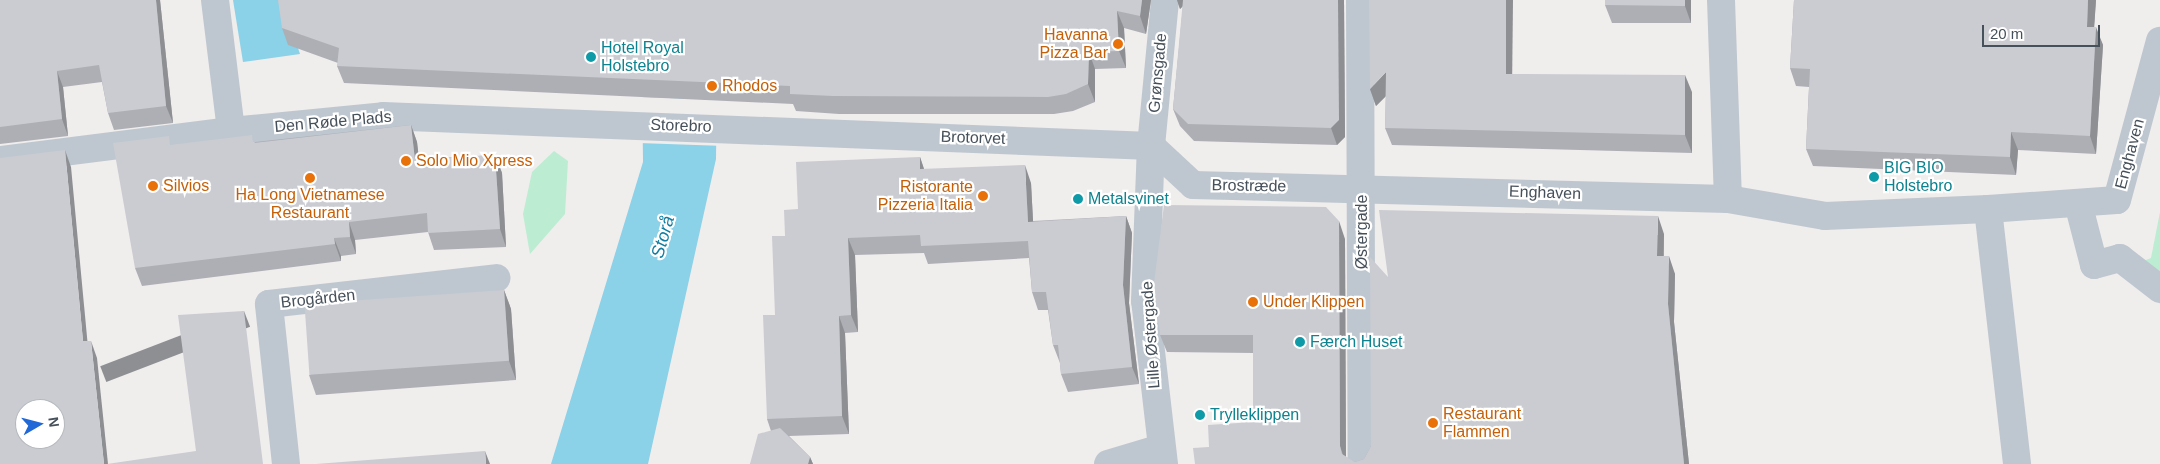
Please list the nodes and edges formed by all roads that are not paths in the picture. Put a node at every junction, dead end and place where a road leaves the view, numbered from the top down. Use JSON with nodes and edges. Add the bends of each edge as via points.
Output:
{"nodes":[{"id":1,"x":215,"y":0,"type":"edge"},
{"id":2,"x":1165,"y":0,"type":"edge"},
{"id":3,"x":1360,"y":0,"type":"edge"},
{"id":4,"x":1721,"y":0,"type":"edge"},
{"id":5,"x":2160,"y":40,"type":"edge"},
{"id":6,"x":566,"y":122,"type":"joint"},
{"id":7,"x":232,"y":131,"type":"junction"},
{"id":8,"x":795,"y":131,"type":"joint"},
{"id":9,"x":1151,"y":146,"type":"junction"},
{"id":10,"x":0,"y":160,"type":"edge"},
{"id":11,"x":1362,"y":188,"type":"junction"},
{"id":12,"x":1728,"y":199,"type":"junction"},
{"id":13,"x":2078,"y":203,"type":"junction"},
{"id":14,"x":1988,"y":209,"type":"junction"},
{"id":15,"x":497,"y":278,"type":"dead end"},
{"id":16,"x":2160,"y":289,"type":"edge"},
{"id":17,"x":1163,"y":456,"type":"edge"},
{"id":18,"x":286,"y":464,"type":"edge"},
{"id":19,"x":1108,"y":464,"type":"edge"},
{"id":20,"x":1362,"y":464,"type":"edge"},
{"id":21,"x":2018,"y":464,"type":"edge"}],
"edges":[{"from":1,"to":7,"type":"street"},
{"from":2,"to":9,"type":"street","name":"Grønsgade"},
{"from":3,"to":11,"type":"street","name":"Østergade"},
{"from":4,"to":12,"type":"street"},
{"from":5,"to":13,"type":"street","name":"Enghaven","via":[[2117,200]]},
{"from":6,"to":7,"type":"street","name":"Den Røde Plads","via":[[384,116]]},
{"from":6,"to":8,"type":"street","name":"Storebro"},
{"from":7,"to":10,"type":"street","name":"Den Røde Plads"},
{"from":8,"to":9,"type":"street","name":"Brotorvet"},
{"from":9,"to":11,"type":"street","name":"Brostræde","via":[[1193,185]]},
{"from":9,"to":17,"type":"street","name":"Lille Østergade","via":[[1145,301]]},
{"from":11,"to":12,"type":"street","name":"Enghaven"},
{"from":11,"to":20,"type":"street","name":"Østergade"},
{"from":12,"to":14,"type":"street","name":"Enghaven","via":[[1825,216]]},
{"from":13,"to":14,"type":"street","name":"Enghaven"},
{"from":13,"to":16,"type":"street","via":[[2094,265],[2120,258]]},
{"from":14,"to":21,"type":"street"},
{"from":15,"to":18,"type":"street","name":"Brogården","via":[[268,304]]},
{"from":17,"to":19,"type":"street"}]}
